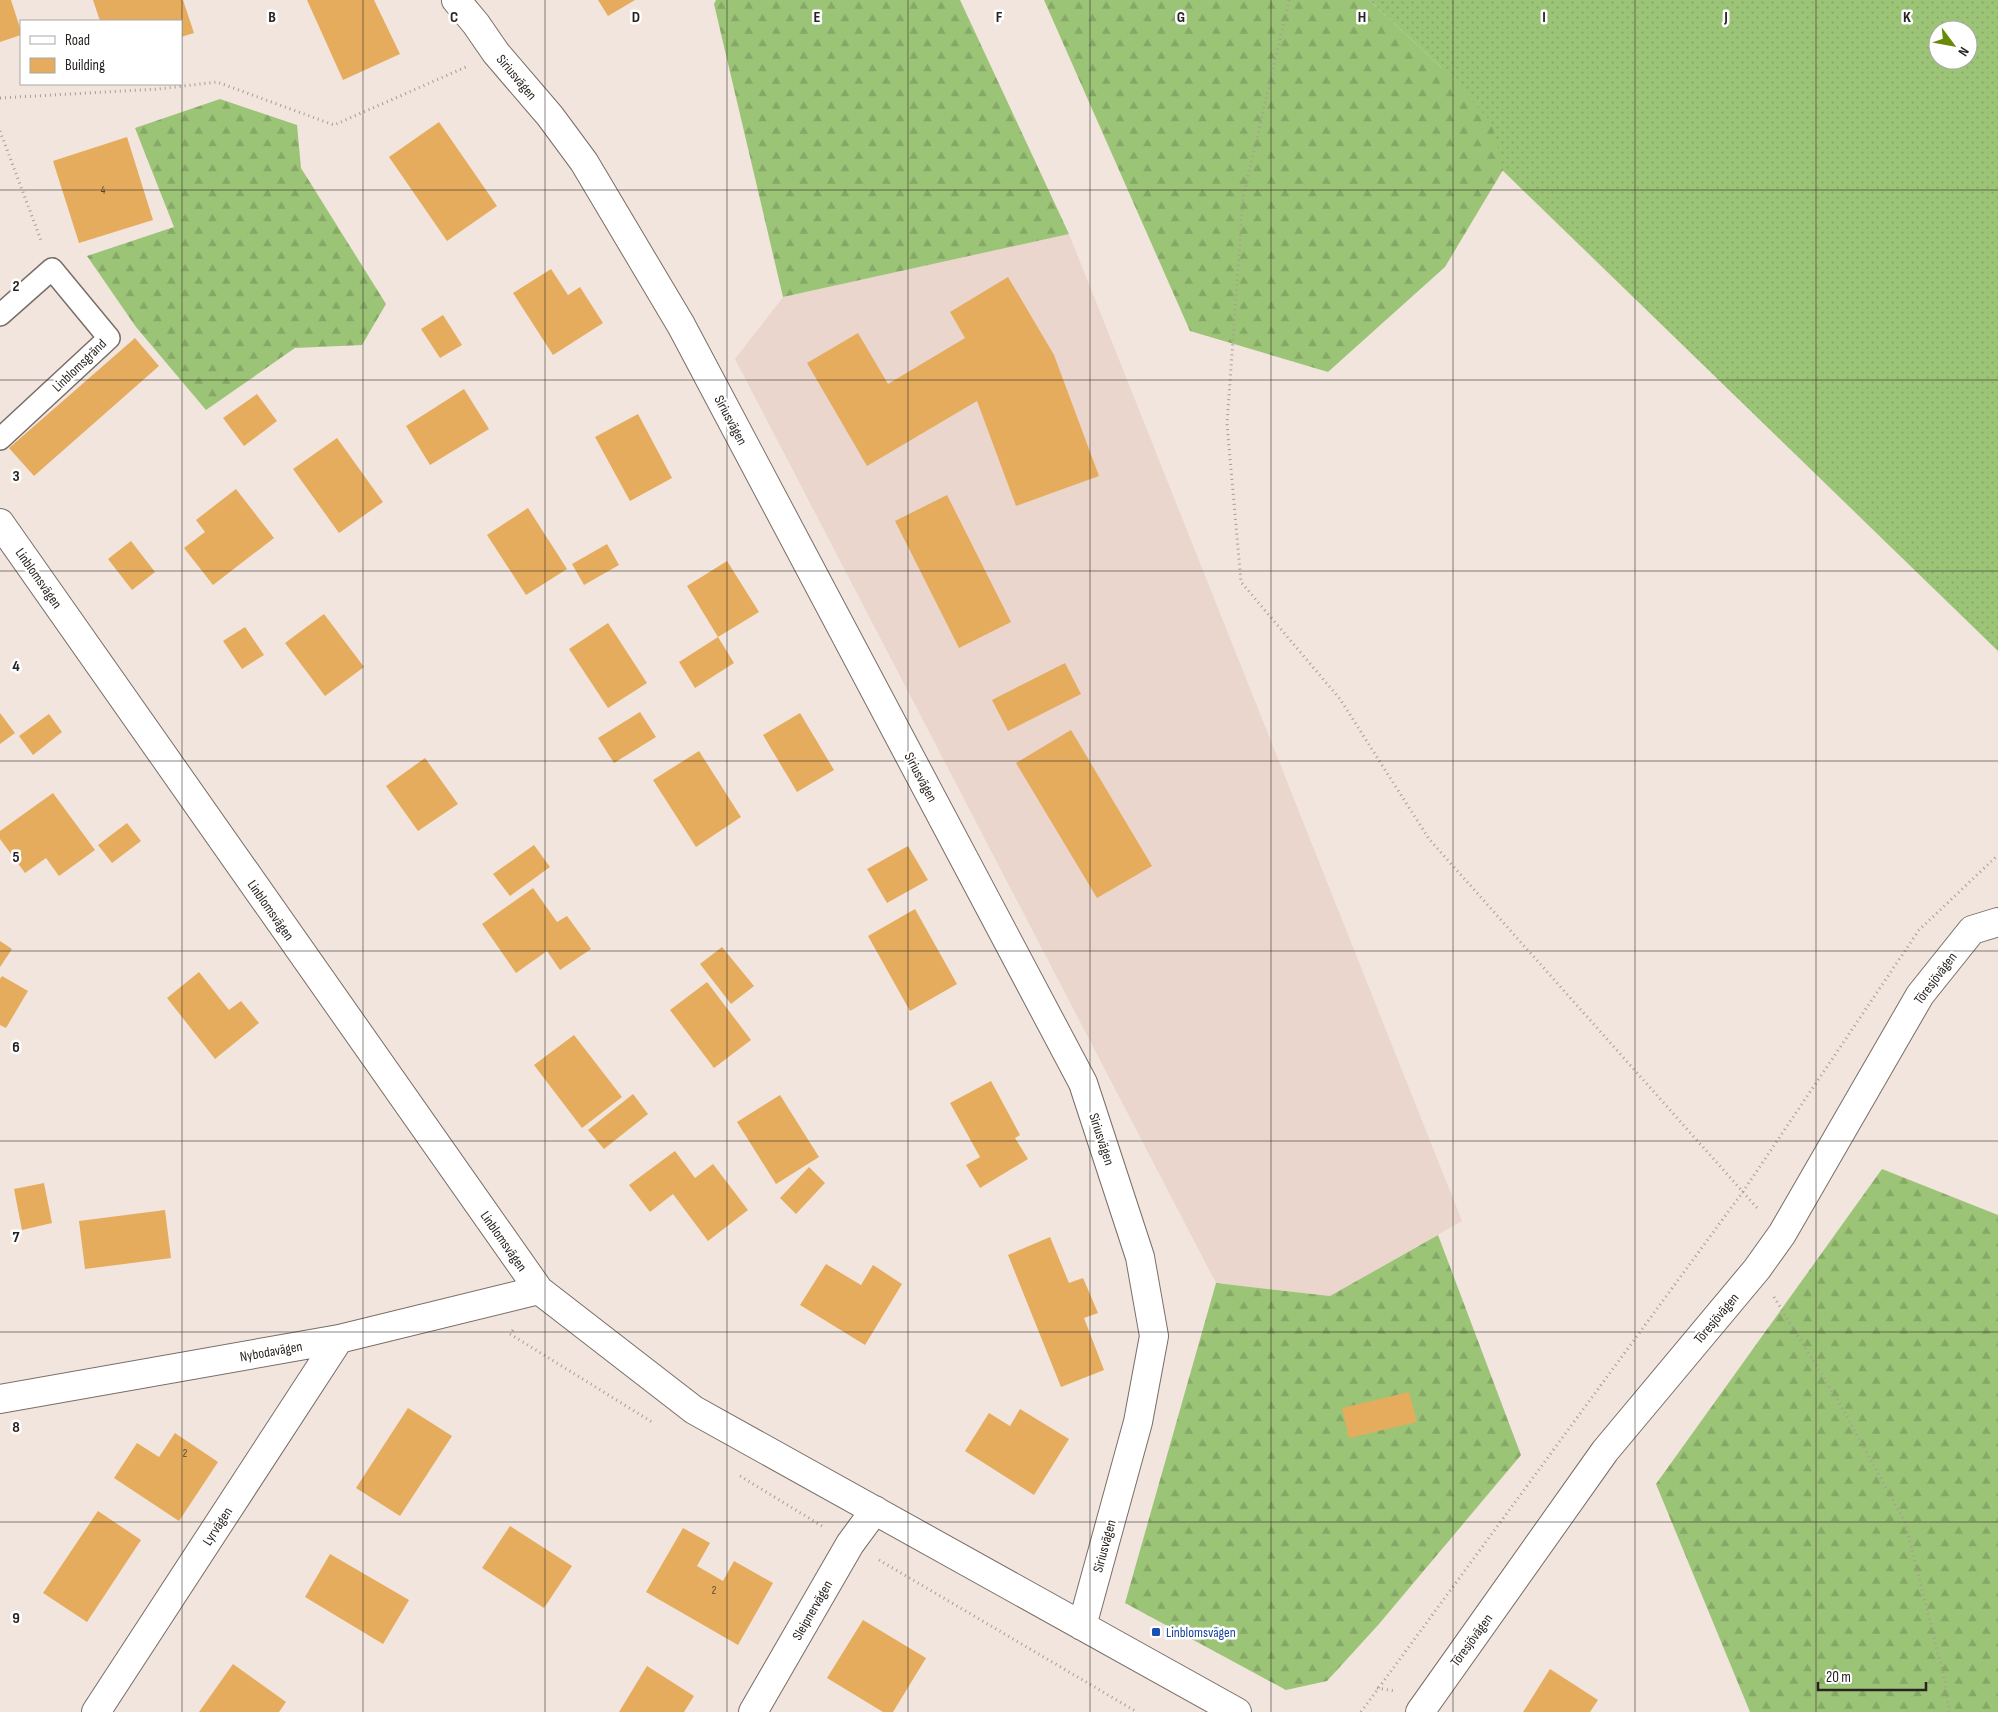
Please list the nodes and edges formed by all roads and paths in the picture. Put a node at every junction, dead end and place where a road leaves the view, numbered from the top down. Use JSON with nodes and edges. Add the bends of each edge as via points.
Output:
{"nodes":[{"id":1,"x":456,"y":0,"type":"edge"},
{"id":2,"x":1289,"y":0,"type":"edge"},
{"id":3,"x":496,"y":53,"type":"junction"},
{"id":4,"x":0,"y":98,"type":"edge"},
{"id":5,"x":0,"y":131,"type":"edge"},
{"id":6,"x":52,"y":269,"type":"junction"},
{"id":7,"x":0,"y":315,"type":"edge"},
{"id":8,"x":0,"y":439,"type":"edge"},
{"id":9,"x":0,"y":522,"type":"edge"},
{"id":10,"x":1998,"y":855,"type":"edge"},
{"id":11,"x":1998,"y":922,"type":"edge"},
{"id":12,"x":1742,"y":1194,"type":"junction"},
{"id":13,"x":1782,"y":1234,"type":"junction"},
{"id":14,"x":1757,"y":1269,"type":"junction"},
{"id":15,"x":539,"y":1290,"type":"junction"},
{"id":16,"x":339,"y":1339,"type":"junction"},
{"id":17,"x":0,"y":1399,"type":"edge"},
{"id":18,"x":874,"y":1510,"type":"junction"},
{"id":19,"x":1082,"y":1626,"type":"junction"},
{"id":20,"x":96,"y":1712,"type":"edge"},
{"id":21,"x":753,"y":1712,"type":"edge"},
{"id":22,"x":1237,"y":1712,"type":"edge"},
{"id":23,"x":1361,"y":1712,"type":"edge"},
{"id":24,"x":1420,"y":1712,"type":"edge"},
{"id":25,"x":1949,"y":1712,"type":"edge"}],
"edges":[{"from":1,"to":3,"type":"street","name":"Siriusvägen"},
{"from":2,"to":12,"type":"path","via":[[1243,198],[1226,424],[1241,582],[1340,699],[1429,839]]},
{"from":3,"to":4,"type":"path","via":[[334,126],[218,82],[158,89]]},
{"from":3,"to":19,"type":"street","name":"Siriusvägen","via":[[584,162],[681,325],[1083,1082],[1140,1257],[1154,1336],[1138,1422]]},
{"from":5,"to":6,"type":"path"},
{"from":6,"to":7,"type":"lane"},
{"from":6,"to":8,"type":"lane","name":"Linblomsgränd","via":[[109,338]]},
{"from":9,"to":15,"type":"street","name":"Linblomsvägen"},
{"from":10,"to":12,"type":"path","via":[[1919,930]]},
{"from":11,"to":13,"type":"street","name":"Töresjövägen","via":[[1972,930],[1920,995]]},
{"from":12,"to":13,"type":"path"},
{"from":12,"to":23,"type":"path"},
{"from":13,"to":14,"type":"street","name":"Töresjövägen"},
{"from":14,"to":24,"type":"street","name":"Töresjövägen","via":[[1606,1451]]},
{"from":14,"to":25,"type":"path","via":[[1842,1406],[1905,1522],[1945,1681]]},
{"from":15,"to":16,"type":"street","name":"Nybodavägen"},
{"from":15,"to":18,"type":"street","name":"Linblomsvägen","via":[[694,1410]]},
{"from":16,"to":17,"type":"street","name":"Nybodavägen"},
{"from":16,"to":20,"type":"street","name":"Lyrvägen"},
{"from":18,"to":19,"type":"street","name":"Linblomsvägen"},
{"from":18,"to":21,"type":"street","name":"Sleipnervägen","via":[[850,1544]]},
{"from":19,"to":22,"type":"street","name":"Linblomsvägen"}]}
